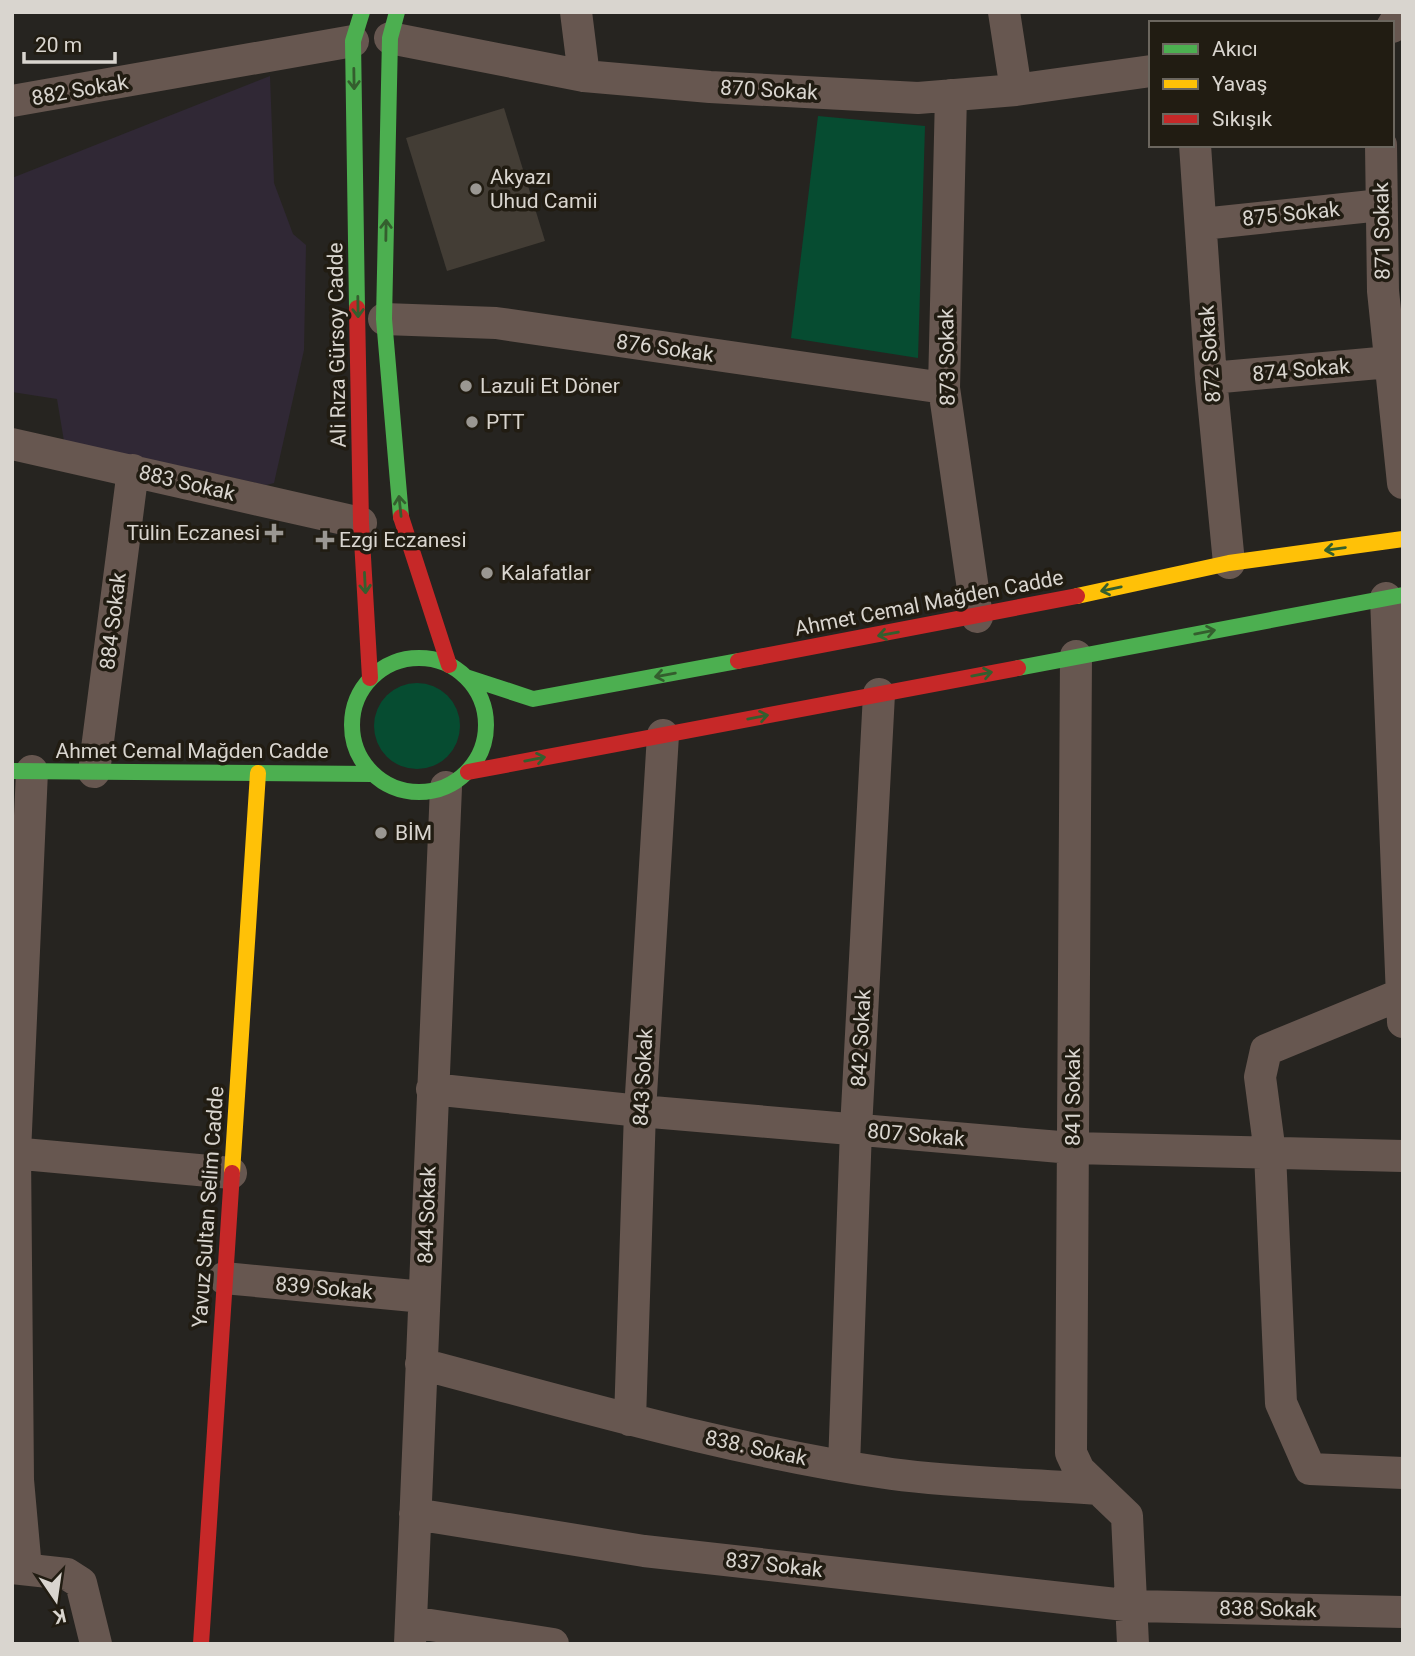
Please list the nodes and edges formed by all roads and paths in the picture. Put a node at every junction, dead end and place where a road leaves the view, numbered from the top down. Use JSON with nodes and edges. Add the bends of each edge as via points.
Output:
{"nodes":[{"id":1,"x":576,"y":12,"type":"edge"},
{"id":2,"x":1004,"y":12,"type":"edge"},
{"id":3,"x":393,"y":25,"type":"edge"},
{"id":4,"x":358,"y":27,"type":"edge"},
{"id":5,"x":1149,"y":71,"type":"edge"},
{"id":6,"x":584,"y":76,"type":"junction"},
{"id":7,"x":1016,"y":90,"type":"junction"},
{"id":8,"x":951,"y":95,"type":"junction"},
{"id":9,"x":12,"y":101,"type":"edge"},
{"id":10,"x":1195,"y":147,"type":"edge"},
{"id":11,"x":1381,"y":147,"type":"edge"},
{"id":12,"x":1388,"y":223,"type":"edge"},
{"id":13,"x":1202,"y":224,"type":"junction"},
{"id":14,"x":384,"y":319,"type":"junction"},
{"id":15,"x":1390,"y":362,"type":"junction"},
{"id":16,"x":1211,"y":378,"type":"junction"},
{"id":17,"x":944,"y":388,"type":"junction"},
{"id":18,"x":12,"y":444,"type":"edge"},
{"id":19,"x":133,"y":470,"type":"junction"},
{"id":20,"x":1403,"y":483,"type":"edge"},
{"id":21,"x":361,"y":523,"type":"junction"},
{"id":22,"x":1403,"y":539,"type":"edge"},
{"id":23,"x":1229,"y":563,"type":"junction"},
{"id":24,"x":1394,"y":596,"type":"edge"},
{"id":25,"x":977,"y":617,"type":"junction"},
{"id":26,"x":1076,"y":656,"type":"junction"},
{"id":27,"x":449,"y":665,"type":"junction"},
{"id":28,"x":466,"y":677,"type":"junction"},
{"id":29,"x":370,"y":678,"type":"junction"},
{"id":30,"x":879,"y":694,"type":"junction"},
{"id":31,"x":663,"y":735,"type":"junction"},
{"id":32,"x":22,"y":771,"type":"edge"},
{"id":33,"x":94,"y":772,"type":"junction"},
{"id":34,"x":258,"y":773,"type":"junction"},
{"id":35,"x":372,"y":774,"type":"junction"},
{"id":36,"x":457,"y":780,"type":"junction"},
{"id":37,"x":1402,"y":1008,"type":"edge"},
{"id":38,"x":432,"y":1089,"type":"junction"},
{"id":39,"x":640,"y":1111,"type":"junction"},
{"id":40,"x":856,"y":1129,"type":"junction"},
{"id":41,"x":1072,"y":1148,"type":"junction"},
{"id":42,"x":14,"y":1153,"type":"edge"},
{"id":43,"x":1270,"y":1153,"type":"junction"},
{"id":44,"x":1403,"y":1156,"type":"edge"},
{"id":45,"x":231,"y":1173,"type":"junction"},
{"id":46,"x":224,"y":1278,"type":"junction"},
{"id":47,"x":424,"y":1297,"type":"junction"},
{"id":48,"x":421,"y":1364,"type":"junction"},
{"id":49,"x":630,"y":1420,"type":"junction"},
{"id":50,"x":844,"y":1466,"type":"junction"},
{"id":51,"x":1403,"y":1473,"type":"edge"},
{"id":52,"x":15,"y":1480,"type":"edge"},
{"id":53,"x":1098,"y":1489,"type":"junction"},
{"id":54,"x":415,"y":1514,"type":"junction"},
{"id":55,"x":19,"y":1569,"type":"edge"},
{"id":56,"x":1134,"y":1606,"type":"junction"},
{"id":57,"x":1403,"y":1612,"type":"edge"},
{"id":58,"x":410,"y":1633,"type":"edge"},
{"id":59,"x":96,"y":1644,"type":"edge"},
{"id":60,"x":201,"y":1644,"type":"edge"},
{"id":61,"x":553,"y":1644,"type":"edge"},
{"id":62,"x":1133,"y":1644,"type":"edge"}],
"edges":[{"from":1,"to":6,"type":"street"},
{"from":2,"to":7,"type":"street"},
{"from":3,"to":6,"type":"street","name":"870 Sokak"},
{"from":14,"to":3,"type":"main road","one_way":true},
{"from":4,"to":9,"type":"street","name":"882 Sokak"},
{"from":4,"to":21,"type":"main road","name":"Ali Rıza Gürsoy Cadde","one_way":true},
{"from":5,"to":7,"type":"street","name":"870 Sokak"},
{"from":6,"to":8,"type":"street","name":"870 Sokak","via":[[724,88],[918,98]]},
{"from":7,"to":8,"type":"street","name":"870 Sokak"},
{"from":8,"to":17,"type":"street","name":"873 Sokak"},
{"from":10,"to":13,"type":"street","name":"872 Sokak"},
{"from":11,"to":12,"type":"street","name":"871 Sokak"},
{"from":12,"to":13,"type":"street","name":"875 Sokak"},
{"from":12,"to":15,"type":"street","name":"871 Sokak"},
{"from":13,"to":16,"type":"street","name":"872 Sokak"},
{"from":14,"to":17,"type":"street","name":"876 Sokak","via":[[496,323]]},
{"from":27,"to":14,"type":"main road","one_way":true,"via":[[401,516]]},
{"from":15,"to":16,"type":"street","name":"874 Sokak"},
{"from":15,"to":20,"type":"street","name":"871 Sokak"},
{"from":16,"to":23,"type":"street","name":"872 Sokak"},
{"from":17,"to":25,"type":"street","name":"873 Sokak"},
{"from":18,"to":19,"type":"street","name":"883 Sokak"},
{"from":19,"to":21,"type":"street","name":"883 Sokak"},
{"from":19,"to":33,"type":"street","name":"884 Sokak"},
{"from":21,"to":29,"type":"main road","name":"Ali Rıza Gürsoy Cadde","one_way":true},
{"from":22,"to":23,"type":"main road","name":"Ahmet Cemal Mağden Cadde","one_way":true},
{"from":23,"to":25,"type":"main road","name":"Ahmet Cemal Mağden Cadde","one_way":true},
{"from":26,"to":24,"type":"main road","one_way":true},
{"from":24,"to":37,"type":"street"},
{"from":25,"to":28,"type":"main road","name":"Ahmet Cemal Mağden Cadde","one_way":true,"via":[[533,699]]},
{"from":30,"to":26,"type":"main road","one_way":true},
{"from":26,"to":41,"type":"street","name":"841 Sokak"},
{"from":27,"to":28,"type":"main road"},
{"from":27,"to":29,"type":"main road","via":[[429,658],[407,659]]},
{"from":28,"to":36,"type":"main road","via":[[486,714],[486,735],[480,755]]},
{"from":29,"to":35,"type":"main road","via":[[358,696],[352,737]]},
{"from":31,"to":30,"type":"main road","one_way":true},
{"from":30,"to":40,"type":"street","name":"842 Sokak"},
{"from":36,"to":31,"type":"main road","one_way":true},
{"from":31,"to":39,"type":"street","name":"843 Sokak"},
{"from":32,"to":33,"type":"main road","name":"Ahmet Cemal Mağden Cadde"},
{"from":32,"to":42,"type":"street"},
{"from":33,"to":34,"type":"main road","name":"Ahmet Cemal Mağden Cadde"},
{"from":34,"to":35,"type":"main road","name":"Ahmet Cemal Mağden Cadde"},
{"from":34,"to":45,"type":"main road","name":"Yavuz Sultan Selim Cadde"},
{"from":35,"to":36,"type":"main road","via":[[407,792],[427,792]]},
{"from":36,"to":38,"type":"street","name":"844 Sokak"},
{"from":37,"to":43,"type":"street","via":[[1266,1050],[1260,1077]]},
{"from":38,"to":39,"type":"street","name":"807 Sokak"},
{"from":38,"to":47,"type":"street","name":"844 Sokak"},
{"from":39,"to":40,"type":"street","name":"807 Sokak"},
{"from":39,"to":49,"type":"street","name":"843 Sokak"},
{"from":40,"to":41,"type":"street","name":"807 Sokak"},
{"from":40,"to":50,"type":"street","name":"842 Sokak"},
{"from":41,"to":43,"type":"street","name":"807 Sokak"},
{"from":41,"to":53,"type":"street","name":"841 Sokak","via":[[1071,1453],[1079,1470]]},
{"from":42,"to":45,"type":"street"},
{"from":42,"to":52,"type":"street"},
{"from":43,"to":44,"type":"street","name":"807 Sokak"},
{"from":43,"to":51,"type":"street","via":[[1281,1403],[1310,1469]]},
{"from":45,"to":46,"type":"main road","name":"Yavuz Sultan Selim Cadde"},
{"from":46,"to":47,"type":"street","name":"839 Sokak"},
{"from":46,"to":60,"type":"main road","name":"Yavuz Sultan Selim Cadde"},
{"from":47,"to":48,"type":"street","name":"844 Sokak"},
{"from":48,"to":49,"type":"street","name":"838. Sokak"},
{"from":48,"to":54,"type":"street","name":"844 Sokak"},
{"from":49,"to":50,"type":"street","name":"838. Sokak"},
{"from":50,"to":53,"type":"street","name":"838. Sokak"},
{"from":52,"to":55,"type":"street"},
{"from":53,"to":56,"type":"street","name":"841 Sokak","via":[[1126,1516]]},
{"from":54,"to":56,"type":"street","name":"837 Sokak","via":[[644,1551]]},
{"from":54,"to":58,"type":"street","name":"844 Sokak"},
{"from":55,"to":59,"type":"street","via":[[67,1574],[81,1583]]},
{"from":56,"to":57,"type":"street","name":"838 Sokak"},
{"from":56,"to":62,"type":"street"},
{"from":58,"to":61,"type":"street"}]}
